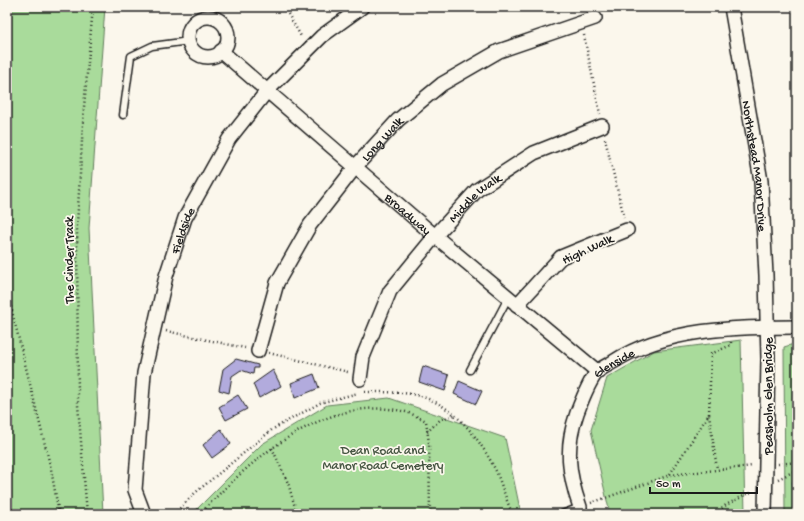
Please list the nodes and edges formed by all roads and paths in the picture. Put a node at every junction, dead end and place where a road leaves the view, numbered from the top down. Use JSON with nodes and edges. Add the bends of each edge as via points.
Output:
{"nodes":[{"id":1,"x":93,"y":7,"type":"edge"},
{"id":2,"x":284,"y":7,"type":"edge"},
{"id":3,"x":362,"y":7,"type":"edge"},
{"id":4,"x":731,"y":7,"type":"edge"},
{"id":5,"x":206,"y":12,"type":"edge"},
{"id":6,"x":595,"y":18,"type":"dead end"},
{"id":7,"x":189,"y":41,"type":"junction"},
{"id":8,"x":309,"y":49,"type":"junction"},
{"id":9,"x":221,"y":51,"type":"junction"},
{"id":10,"x":267,"y":91,"type":"junction"},
{"id":11,"x":123,"y":114,"type":"dead end"},
{"id":12,"x":602,"y":126,"type":"dead end"},
{"id":13,"x":356,"y":166,"type":"junction"},
{"id":14,"x":627,"y":230,"type":"dead end"},
{"id":15,"x":435,"y":236,"type":"junction"},
{"id":16,"x":7,"y":291,"type":"edge"},
{"id":17,"x":513,"y":301,"type":"junction"},
{"id":18,"x":768,"y":327,"type":"junction"},
{"id":19,"x":797,"y":327,"type":"edge"},
{"id":20,"x":730,"y":329,"type":"junction"},
{"id":21,"x":258,"y":351,"type":"dead end"},
{"id":22,"x":470,"y":370,"type":"dead end"},
{"id":23,"x":598,"y":372,"type":"junction"},
{"id":24,"x":360,"y":379,"type":"dead end"},
{"id":25,"x":709,"y":414,"type":"junction"},
{"id":26,"x":456,"y":415,"type":"junction"},
{"id":27,"x":427,"y":432,"type":"junction"},
{"id":28,"x":271,"y":447,"type":"junction"},
{"id":29,"x":717,"y":469,"type":"dead end"},
{"id":30,"x":709,"y":470,"type":"dead end"},
{"id":31,"x":670,"y":475,"type":"junction"},
{"id":32,"x":580,"y":507,"type":"junction"},
{"id":33,"x":58,"y":514,"type":"edge"},
{"id":34,"x":87,"y":514,"type":"edge"},
{"id":35,"x":144,"y":514,"type":"edge"},
{"id":36,"x":174,"y":514,"type":"edge"},
{"id":37,"x":200,"y":514,"type":"edge"},
{"id":38,"x":297,"y":514,"type":"edge"},
{"id":39,"x":430,"y":514,"type":"edge"},
{"id":40,"x":513,"y":514,"type":"edge"},
{"id":41,"x":562,"y":514,"type":"edge"},
{"id":42,"x":766,"y":514,"type":"edge"}],
"edges":[{"from":1,"to":34,"type":"path","name":"The Cinder Track","via":[[84,107],[78,225],[78,405]]},
{"from":2,"to":8,"type":"path"},
{"from":3,"to":8,"type":"street","name":"Fieldside","via":[[322,36]]},
{"from":4,"to":18,"type":"street","name":"Northstead Manor Drive","via":[[761,181]]},
{"from":5,"to":7,"type":"street","via":[[192,24]]},
{"from":5,"to":9,"type":"street","via":[[225,26],[228,39]]},
{"from":6,"to":13,"type":"street","name":"Long Walk","via":[[499,51],[442,84],[398,120]]},
{"from":7,"to":9,"type":"street","via":[[196,53],[202,56],[209,57]]},
{"from":7,"to":11,"type":"lane","via":[[152,46],[131,56]]},
{"from":8,"to":10,"type":"street","name":"Fieldside"},
{"from":9,"to":10,"type":"street","name":"Broadway"},
{"from":10,"to":13,"type":"street","name":"Broadway"},
{"from":10,"to":35,"type":"street","name":"Fieldside","via":[[230,139],[185,218],[166,276],[144,373],[139,420],[135,490]]},
{"from":12,"to":15,"type":"street","name":"Middle Walk","via":[[534,154],[477,190]]},
{"from":13,"to":15,"type":"street","name":"Broadway"},
{"from":13,"to":21,"type":"street","name":"Long Walk","via":[[310,225],[277,283]]},
{"from":14,"to":17,"type":"street","name":"High Walk","via":[[562,257]]},
{"from":15,"to":17,"type":"street","name":"Broadway"},
{"from":15,"to":24,"type":"street","name":"Middle Walk","via":[[390,291],[363,358]]},
{"from":16,"to":33,"type":"path","via":[[51,469]]},
{"from":17,"to":22,"type":"lane"},
{"from":17,"to":23,"type":"street","name":"Broadway"},
{"from":18,"to":19,"type":"street","name":"Glenside"},
{"from":18,"to":20,"type":"street","name":"Glenside"},
{"from":18,"to":42,"type":"street","name":"Peasholm Glen Bridge","bridge":true},
{"from":20,"to":23,"type":"street","name":"Glenside","via":[[686,335],[630,351]]},
{"from":20,"to":25,"type":"path","via":[[731,345],[711,354]]},
{"from":23,"to":32,"type":"street","name":"Glenside","via":[[582,400],[570,432],[569,459],[573,486]]},
{"from":25,"to":29,"type":"path"},
{"from":25,"to":31,"type":"path"},
{"from":26,"to":27,"type":"path","via":[[442,419]]},
{"from":26,"to":36,"type":"path","via":[[436,402],[412,394],[360,392],[320,403],[273,428]]},
{"from":26,"to":40,"type":"path","via":[[479,441],[496,472]]},
{"from":27,"to":28,"type":"path","via":[[426,421],[407,412],[381,409],[340,413],[305,427]]},
{"from":27,"to":39,"type":"path"},
{"from":28,"to":37,"type":"path"},
{"from":28,"to":38,"type":"path","via":[[288,484]]},
{"from":30,"to":31,"type":"path"},
{"from":31,"to":32,"type":"path"},
{"from":32,"to":41,"type":"lane"}]}
